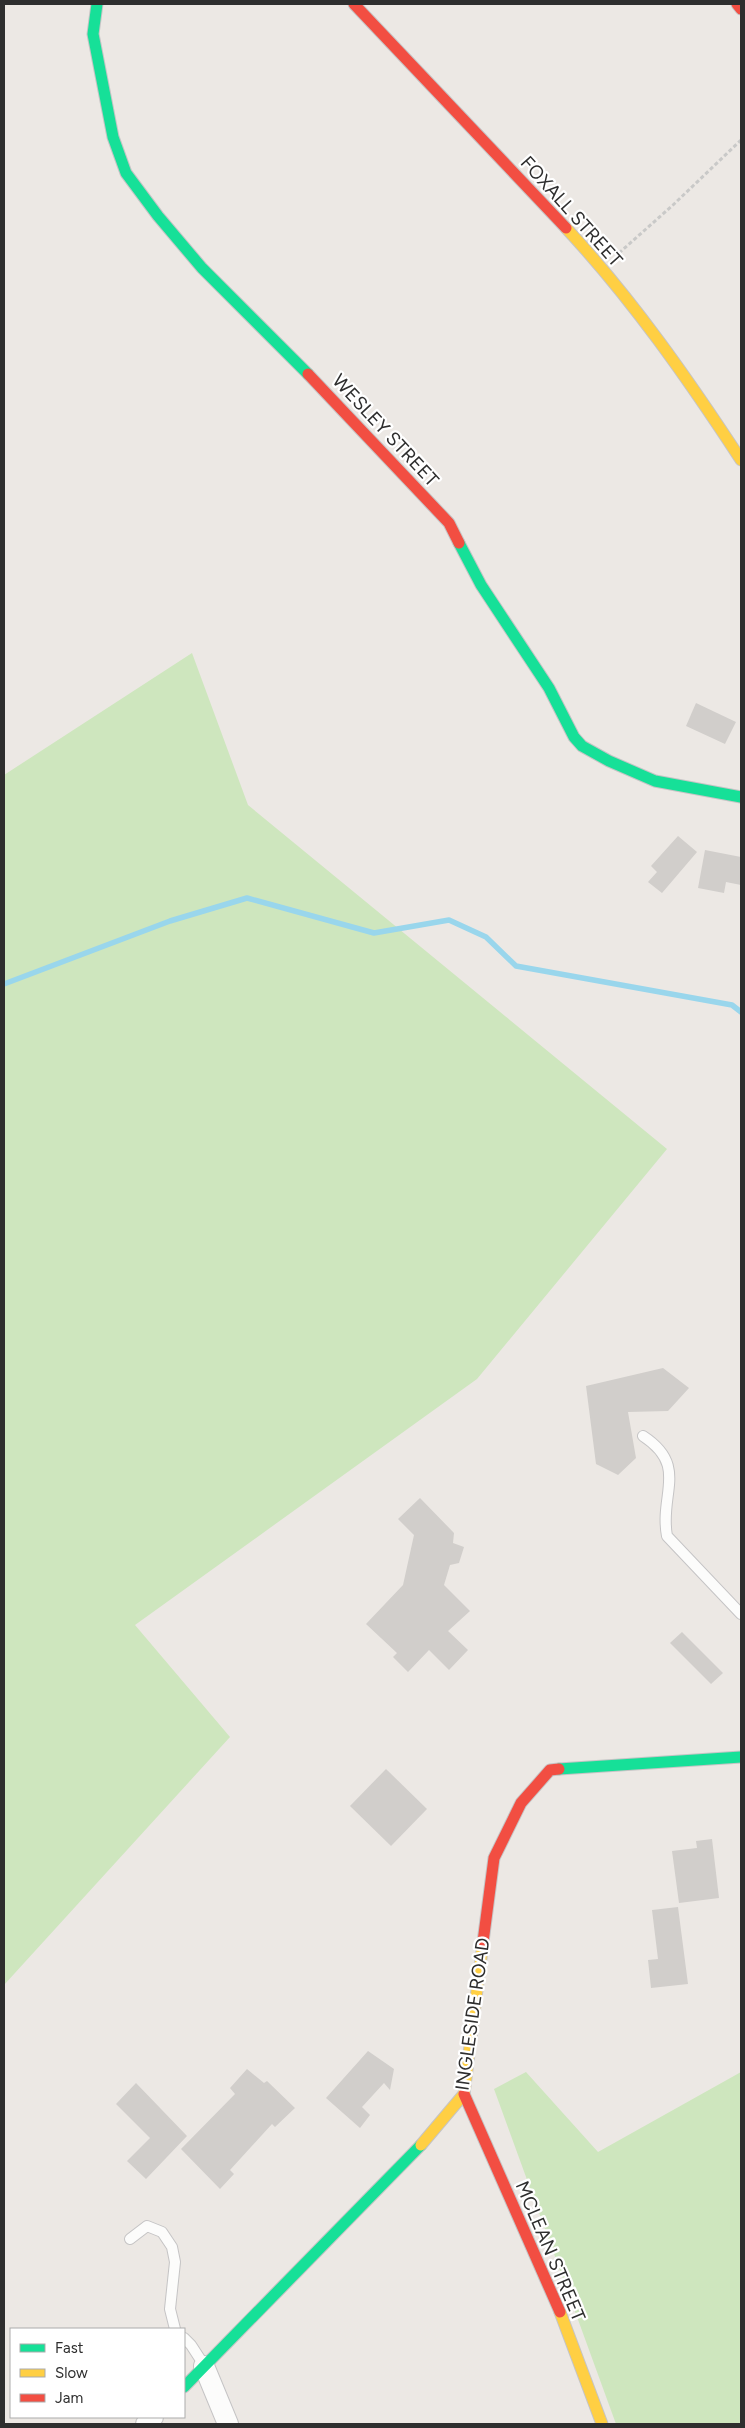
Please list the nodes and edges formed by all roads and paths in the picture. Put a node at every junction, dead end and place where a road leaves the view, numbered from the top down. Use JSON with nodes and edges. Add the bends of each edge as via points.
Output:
{"nodes":[{"id":1,"x":97,"y":4,"type":"edge"},
{"id":2,"x":354,"y":4,"type":"edge"},
{"id":3,"x":737,"y":4,"type":"edge"},
{"id":4,"x":741,"y":9,"type":"edge"},
{"id":5,"x":741,"y":140,"type":"edge"},
{"id":6,"x":602,"y":268,"type":"junction"},
{"id":7,"x":741,"y":460,"type":"edge"},
{"id":8,"x":741,"y":797,"type":"edge"},
{"id":9,"x":643,"y":1436,"type":"dead end"},
{"id":10,"x":741,"y":1614,"type":"edge"},
{"id":11,"x":741,"y":1756,"type":"edge"},
{"id":12,"x":464,"y":2094,"type":"junction"},
{"id":13,"x":130,"y":2239,"type":"dead end"},
{"id":14,"x":175,"y":2328,"type":"edge"},
{"id":15,"x":185,"y":2339,"type":"edge"},
{"id":16,"x":204,"y":2366,"type":"junction"},
{"id":17,"x":185,"y":2386,"type":"edge"},
{"id":18,"x":228,"y":2424,"type":"edge"},
{"id":19,"x":602,"y":2424,"type":"edge"}],
"edges":[{"from":1,"to":8,"type":"street","name":"WESLEY STREET","via":[[92,34],[113,137],[126,173],[202,268],[450,523],[481,585],[549,688],[574,738],[610,761],[655,781]]},
{"from":2,"to":6,"type":"street","name":"FOXALL STREET"},
{"from":3,"to":4,"type":"street"},
{"from":5,"to":6,"type":"path"},
{"from":6,"to":7,"type":"street","name":"FOXALL STREET","via":[[692,385]]},
{"from":9,"to":10,"type":"lane","via":[[656,1444],[670,1468],[665,1505],[667,1536]]},
{"from":11,"to":12,"type":"street","name":"INGLESIDE ROAD","via":[[550,1770],[520,1803],[494,1858]]},
{"from":12,"to":16,"type":"street","name":"INGLESIDE ROAD","via":[[430,2136]]},
{"from":12,"to":19,"type":"street","name":"MCLEAN STREET","via":[[562,2316]]},
{"from":13,"to":14,"type":"lane","via":[[147,2226],[162,2232],[172,2247],[175,2262],[170,2309]]},
{"from":15,"to":16,"type":"lane"},
{"from":16,"to":17,"type":"street","name":"INGLESIDE ROAD"},
{"from":16,"to":18,"type":"street"}]}
